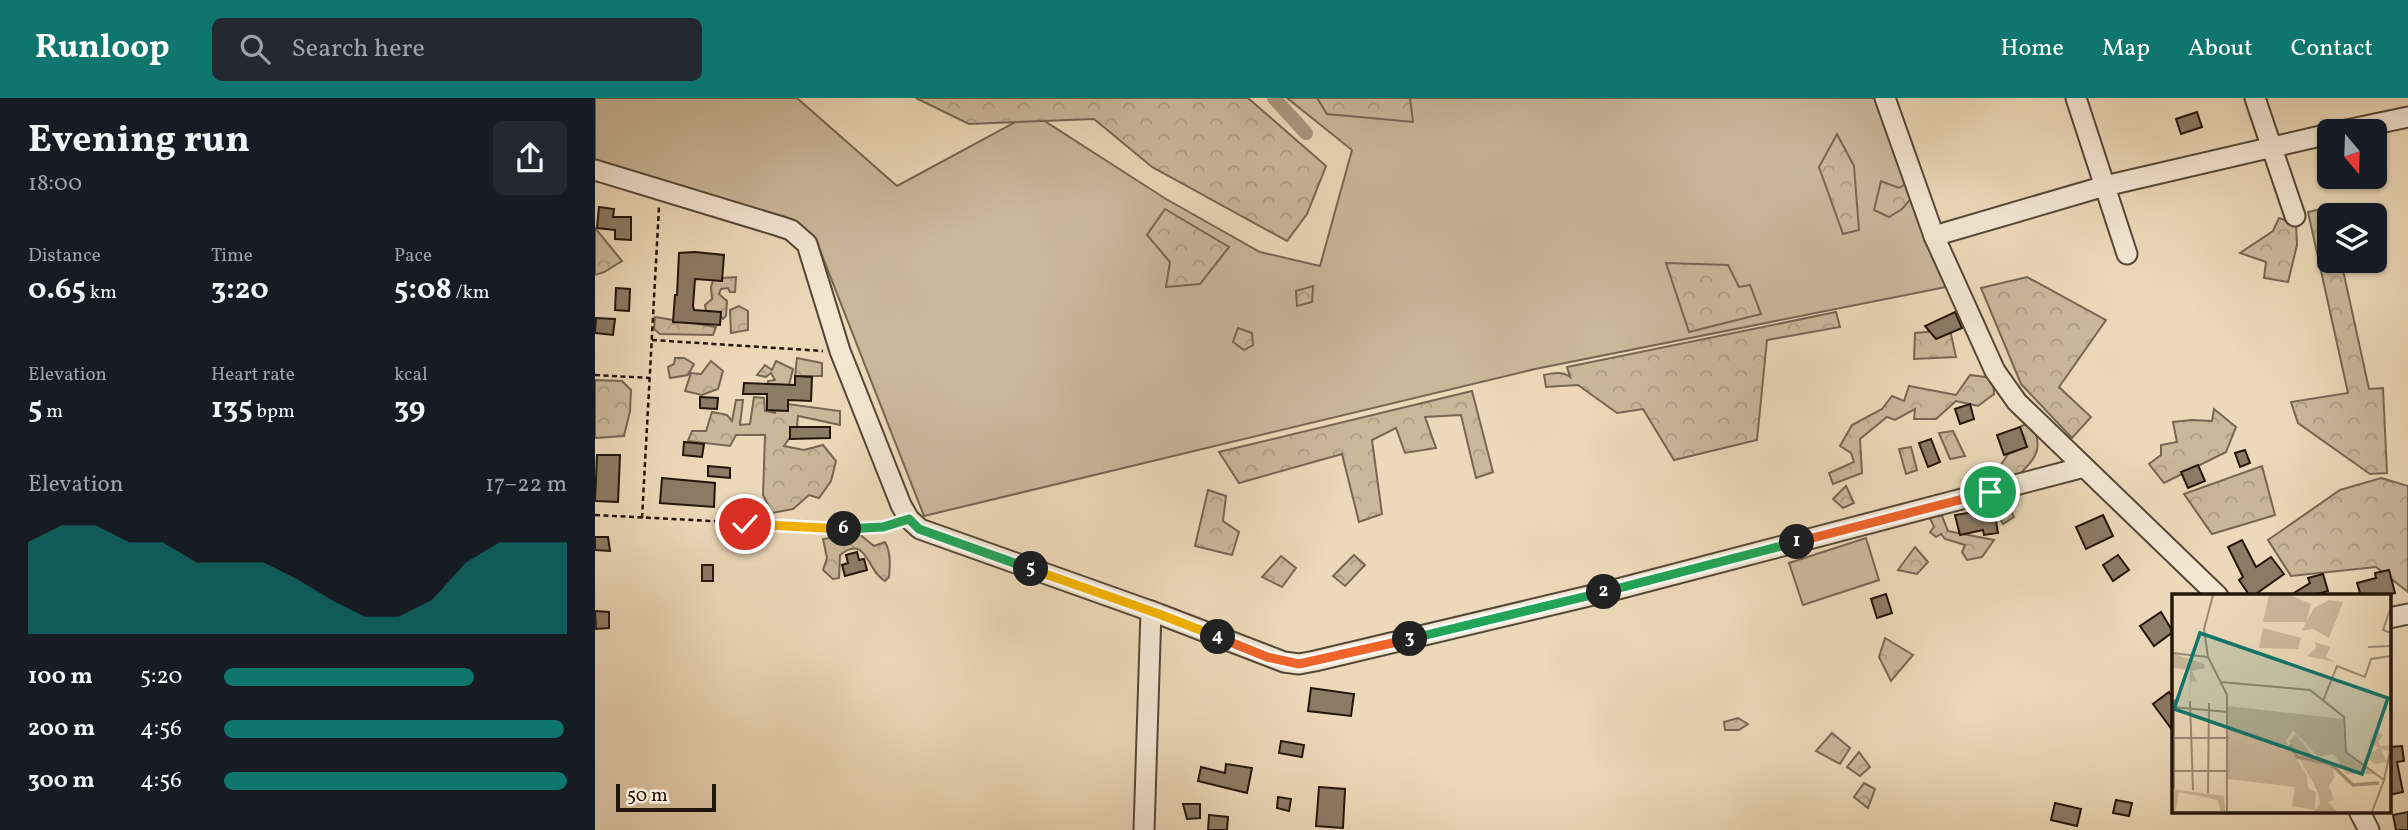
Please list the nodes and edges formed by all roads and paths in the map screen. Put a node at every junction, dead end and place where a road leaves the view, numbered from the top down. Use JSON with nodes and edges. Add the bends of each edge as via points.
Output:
{"nodes":[{"id":1,"x":1885,"y":98,"type":"edge"},
{"id":2,"x":2076,"y":98,"type":"edge"},
{"id":3,"x":2255,"y":98,"type":"edge"},
{"id":4,"x":2408,"y":117,"type":"edge"},
{"id":5,"x":2387,"y":121,"type":"edge"},
{"id":6,"x":2317,"y":137,"type":"edge"},
{"id":7,"x":2272,"y":147,"type":"junction"},
{"id":8,"x":595,"y":170,"type":"edge"},
{"id":9,"x":2105,"y":186,"type":"junction"},
{"id":10,"x":660,"y":190,"type":"junction"},
{"id":11,"x":2295,"y":216,"type":"dead end"},
{"id":12,"x":1934,"y":236,"type":"junction"},
{"id":13,"x":2127,"y":254,"type":"dead end"},
{"id":14,"x":652,"y":340,"type":"junction"},
{"id":15,"x":840,"y":351,"type":"junction"},
{"id":16,"x":595,"y":375,"type":"edge"},
{"id":17,"x":650,"y":378,"type":"junction"},
{"id":18,"x":2084,"y":467,"type":"junction"},
{"id":19,"x":595,"y":515,"type":"edge"},
{"id":20,"x":642,"y":519,"type":"junction"},
{"id":21,"x":909,"y":519,"type":"junction"},
{"id":22,"x":2216,"y":594,"type":"edge"},
{"id":23,"x":1150,"y":611,"type":"junction"},
{"id":24,"x":2360,"y":812,"type":"edge"},
{"id":25,"x":1144,"y":830,"type":"edge"},
{"id":26,"x":2369,"y":830,"type":"edge"}],
"edges":[{"from":1,"to":12,"type":"street"},
{"from":2,"to":9,"type":"street"},
{"from":3,"to":7,"type":"street"},
{"from":4,"to":5,"type":"street"},
{"from":6,"to":7,"type":"street"},
{"from":7,"to":9,"type":"street"},
{"from":7,"to":11,"type":"street"},
{"from":8,"to":10,"type":"street"},
{"from":9,"to":12,"type":"street"},
{"from":9,"to":13,"type":"street"},
{"from":10,"to":14,"type":"path"},
{"from":10,"to":15,"type":"street","via":[[800,236],[807,244]]},
{"from":12,"to":18,"type":"street","via":[[1995,371],[2017,402]]},
{"from":14,"to":15,"type":"path"},
{"from":14,"to":17,"type":"path"},
{"from":15,"to":21,"type":"street"},
{"from":16,"to":17,"type":"path"},
{"from":17,"to":20,"type":"path"},
{"from":18,"to":22,"type":"street"},
{"from":18,"to":23,"type":"street","via":[[1614,590],[1315,662],[1284,662]]},
{"from":19,"to":20,"type":"path"},
{"from":20,"to":21,"type":"path","via":[[867,529]]},
{"from":21,"to":23,"type":"street","via":[[919,529]]},
{"from":23,"to":25,"type":"street"},
{"from":24,"to":26,"type":"street"}]}
